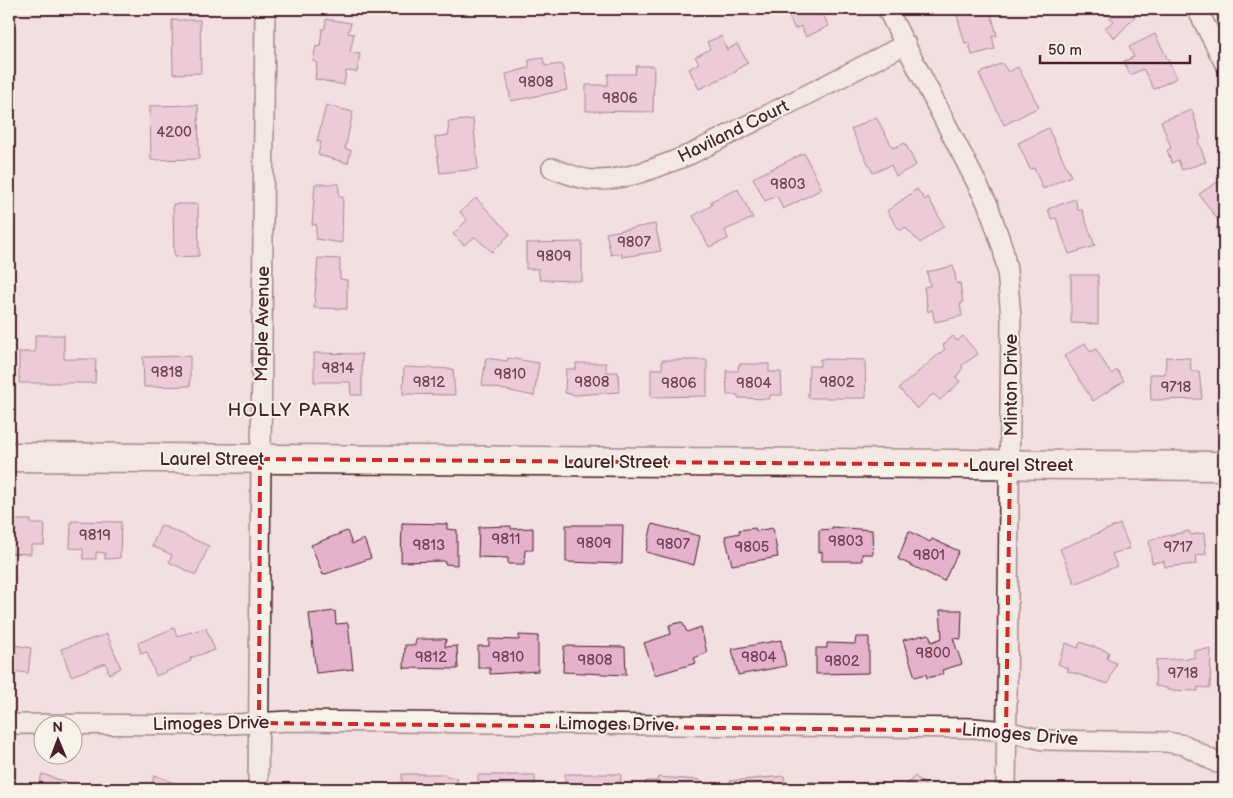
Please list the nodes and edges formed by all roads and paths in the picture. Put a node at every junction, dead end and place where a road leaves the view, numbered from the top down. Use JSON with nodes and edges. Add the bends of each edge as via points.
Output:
{"nodes":[{"id":1,"x":265,"y":9,"type":"edge"},
{"id":2,"x":887,"y":9,"type":"edge"},
{"id":3,"x":1197,"y":9,"type":"edge"},
{"id":4,"x":906,"y":44,"type":"junction"},
{"id":5,"x":1224,"y":62,"type":"edge"},
{"id":6,"x":552,"y":168,"type":"dead end"},
{"id":7,"x":9,"y":457,"type":"edge"},
{"id":8,"x":260,"y":459,"type":"junction"},
{"id":9,"x":1010,"y":465,"type":"junction"},
{"id":10,"x":1224,"y":466,"type":"edge"},
{"id":11,"x":259,"y":723,"type":"junction"},
{"id":12,"x":9,"y":724,"type":"edge"},
{"id":13,"x":1006,"y":731,"type":"junction"},
{"id":14,"x":1218,"y":763,"type":"dead end"},
{"id":15,"x":258,"y":789,"type":"edge"},
{"id":16,"x":1006,"y":789,"type":"edge"}],
"edges":[{"from":1,"to":8,"type":"street","name":"Maple Avenue"},
{"from":2,"to":4,"type":"street","name":"Minton Drive"},
{"from":3,"to":5,"type":"street"},
{"from":4,"to":6,"type":"street","name":"Haviland Court","via":[[667,164],[611,179],[592,180]]},
{"from":4,"to":9,"type":"street","name":"Minton Drive","via":[[988,205],[1003,249],[1011,318]]},
{"from":7,"to":8,"type":"street","name":"Laurel Street"},
{"from":8,"to":9,"type":"street","name":"Laurel Street"},
{"from":8,"to":11,"type":"street","name":"Maple Avenue"},
{"from":9,"to":10,"type":"street","name":"Laurel Street"},
{"from":9,"to":13,"type":"street","name":"Minton Drive"},
{"from":11,"to":12,"type":"street","name":"Limoges Drive"},
{"from":11,"to":13,"type":"street","name":"Limoges Drive"},
{"from":11,"to":15,"type":"street","name":"Maple Avenue"},
{"from":13,"to":14,"type":"street","name":"Limoges Drive","via":[[1043,740],[1166,742],[1185,746]]},
{"from":13,"to":16,"type":"street","name":"Minton Drive"}]}
